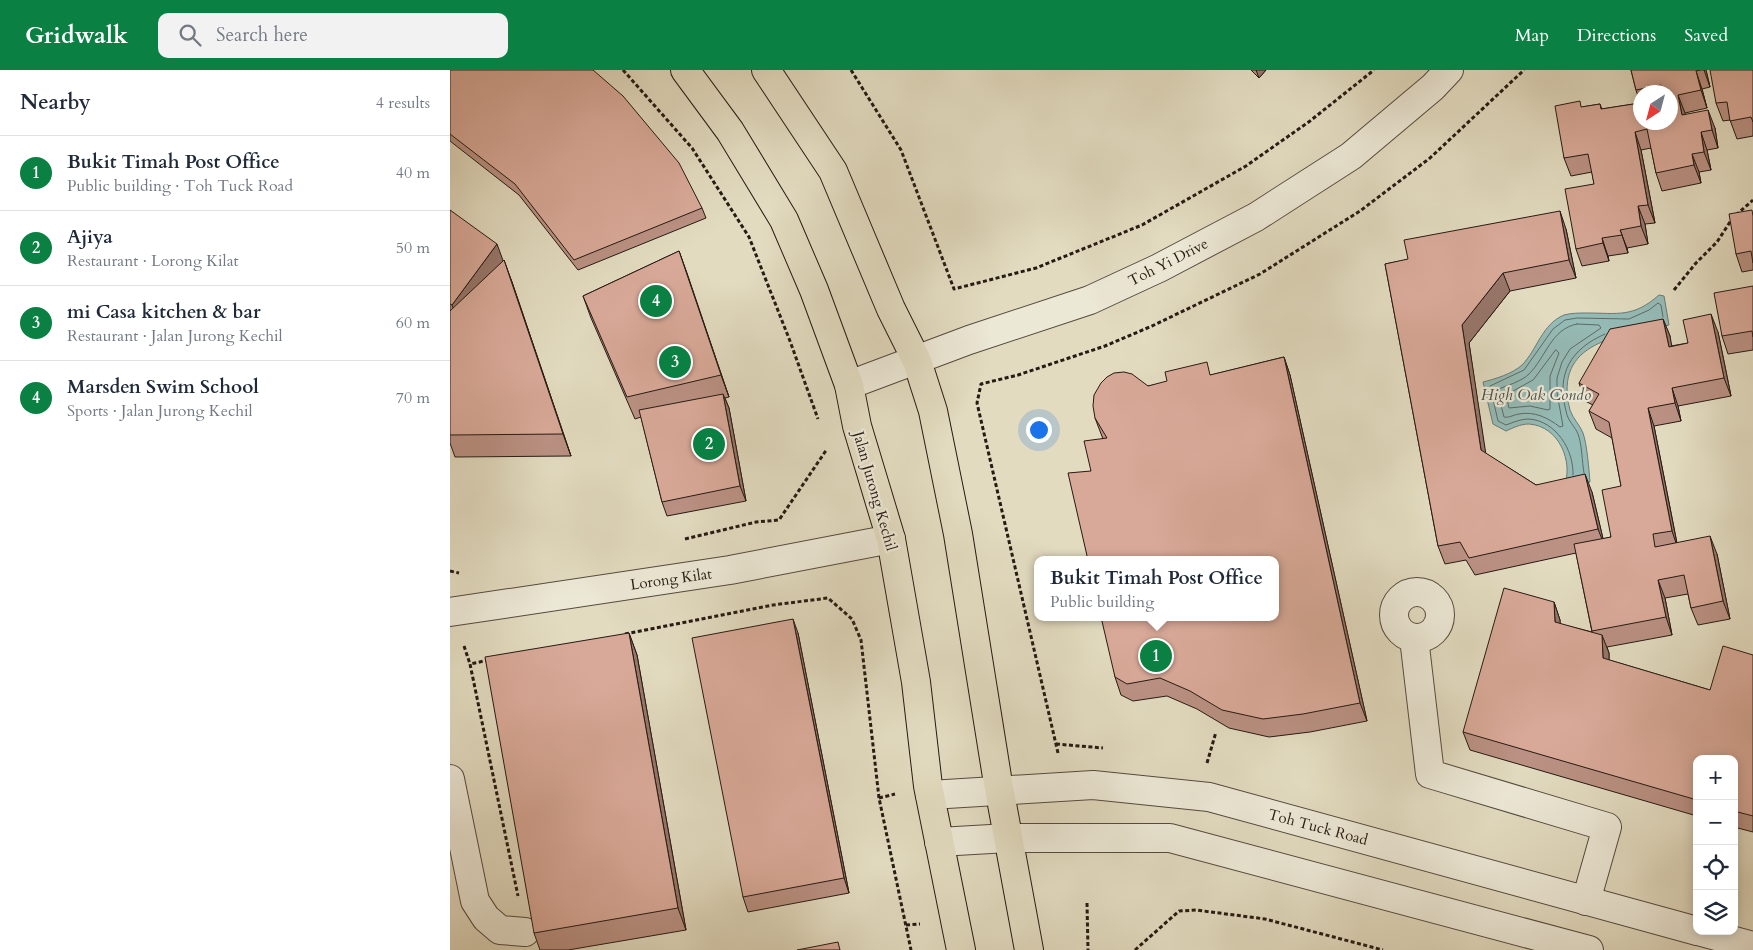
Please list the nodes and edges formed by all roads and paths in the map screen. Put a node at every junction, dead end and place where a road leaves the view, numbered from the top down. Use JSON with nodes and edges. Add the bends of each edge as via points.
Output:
{"nodes":[{"id":1,"x":622,"y":70,"type":"edge"},
{"id":2,"x":685,"y":70,"type":"edge"},
{"id":3,"x":766,"y":70,"type":"edge"},
{"id":4,"x":851,"y":70,"type":"edge"},
{"id":5,"x":1374,"y":70,"type":"edge"},
{"id":6,"x":1449,"y":70,"type":"edge"},
{"id":7,"x":1753,"y":200,"type":"edge"},
{"id":8,"x":1674,"y":290,"type":"dead end"},
{"id":9,"x":916,"y":361,"type":"junction"},
{"id":10,"x":981,"y":384,"type":"dead end"},
{"id":11,"x":850,"y":385,"type":"junction"},
{"id":12,"x":819,"y":424,"type":"dead end"},
{"id":13,"x":825,"y":441,"type":"dead end"},
{"id":14,"x":891,"y":539,"type":"junction"},
{"id":15,"x":679,"y":540,"type":"dead end"},
{"id":16,"x":450,"y":570,"type":"edge"},
{"id":17,"x":464,"y":575,"type":"dead end"},
{"id":18,"x":450,"y":612,"type":"edge"},
{"id":19,"x":616,"y":636,"type":"edge"},
{"id":20,"x":1414,"y":638,"type":"dead end"},
{"id":21,"x":489,"y":660,"type":"edge"},
{"id":22,"x":1216,"y":732,"type":"edge"},
{"id":23,"x":1209,"y":756,"type":"dead end"},
{"id":24,"x":450,"y":779,"type":"edge"},
{"id":25,"x":1066,"y":787,"type":"junction"},
{"id":26,"x":1000,"y":791,"type":"junction"},
{"id":27,"x":930,"y":795,"type":"junction"},
{"id":28,"x":1008,"y":838,"type":"junction"},
{"id":29,"x":939,"y":842,"type":"junction"},
{"id":30,"x":1586,"y":901,"type":"junction"},
{"id":31,"x":1087,"y":903,"type":"dead end"},
{"id":32,"x":1693,"y":930,"type":"edge"},
{"id":33,"x":526,"y":932,"type":"joint"},
{"id":34,"x":1710,"y":935,"type":"edge"},
{"id":35,"x":1746,"y":946,"type":"edge"},
{"id":36,"x":911,"y":950,"type":"edge"},
{"id":37,"x":961,"y":950,"type":"edge"},
{"id":38,"x":1029,"y":950,"type":"edge"},
{"id":39,"x":1088,"y":950,"type":"edge"},
{"id":40,"x":1135,"y":950,"type":"edge"},
{"id":41,"x":1383,"y":950,"type":"edge"},
{"id":42,"x":1589,"y":950,"type":"edge"}],
"edges":[{"from":1,"to":12,"type":"path","via":[[692,148],[748,237]]},
{"from":2,"to":11,"type":"main road","name":"Jalan Jurong Kechil","via":[[730,131],[784,220]]},
{"from":3,"to":9,"type":"main road","via":[[833,171]]},
{"from":4,"to":5,"type":"path","via":[[901,150],[954,288],[1036,268],[1142,225],[1246,166]]},
{"from":6,"to":9,"type":"street","name":"Toh Yi Drive","via":[[1351,156],[1256,217],[1090,300]]},
{"from":7,"to":8,"type":"path","via":[[1731,220],[1717,242]]},
{"from":9,"to":11,"type":"street","name":"Toh Yi Drive"},
{"from":9,"to":26,"type":"main road","via":[[933,411],[958,534]]},
{"from":10,"to":25,"type":"path","via":[[977,403]]},
{"from":11,"to":14,"type":"main road","name":"Jalan Jurong Kechil","via":[[857,426]]},
{"from":13,"to":15,"type":"path","via":[[827,450],[779,520],[756,522]]},
{"from":14,"to":18,"type":"street","name":"Lorong Kilat","via":[[730,570]]},
{"from":14,"to":27,"type":"main road","name":"Jalan Jurong Kechil","via":[[916,682]]},
{"from":16,"to":17,"type":"path"},
{"from":19,"to":36,"type":"path","via":[[773,605],[828,598],[852,619],[861,640],[880,807]]},
{"from":20,"to":30,"type":"street","via":[[1430,774],[1607,827]]},
{"from":21,"to":33,"type":"path","via":[[470,664]]},
{"from":22,"to":23,"type":"path"},
{"from":24,"to":33,"type":"street","via":[[475,901],[486,918],[500,930]]},
{"from":25,"to":26,"type":"street","name":"Toh Tuck Road"},
{"from":25,"to":30,"type":"street","name":"Toh Tuck Road","via":[[1093,786],[1209,797]]},
{"from":26,"to":27,"type":"street","name":"Toh Tuck Road"},
{"from":26,"to":28,"type":"main road"},
{"from":27,"to":29,"type":"main road","name":"Jalan Jurong Kechil"},
{"from":28,"to":29,"type":"street"},
{"from":28,"to":38,"type":"main road"},
{"from":28,"to":42,"type":"street","via":[[1170,838]]},
{"from":29,"to":37,"type":"main road","name":"Jalan Jurong Kechil"},
{"from":30,"to":32,"type":"street","name":"Toh Tuck Road"},
{"from":31,"to":39,"type":"path"},
{"from":34,"to":35,"type":"street","name":"Toh Tuck Road"},
{"from":40,"to":41,"type":"path","via":[[1179,911],[1196,910],[1265,919]]}]}
